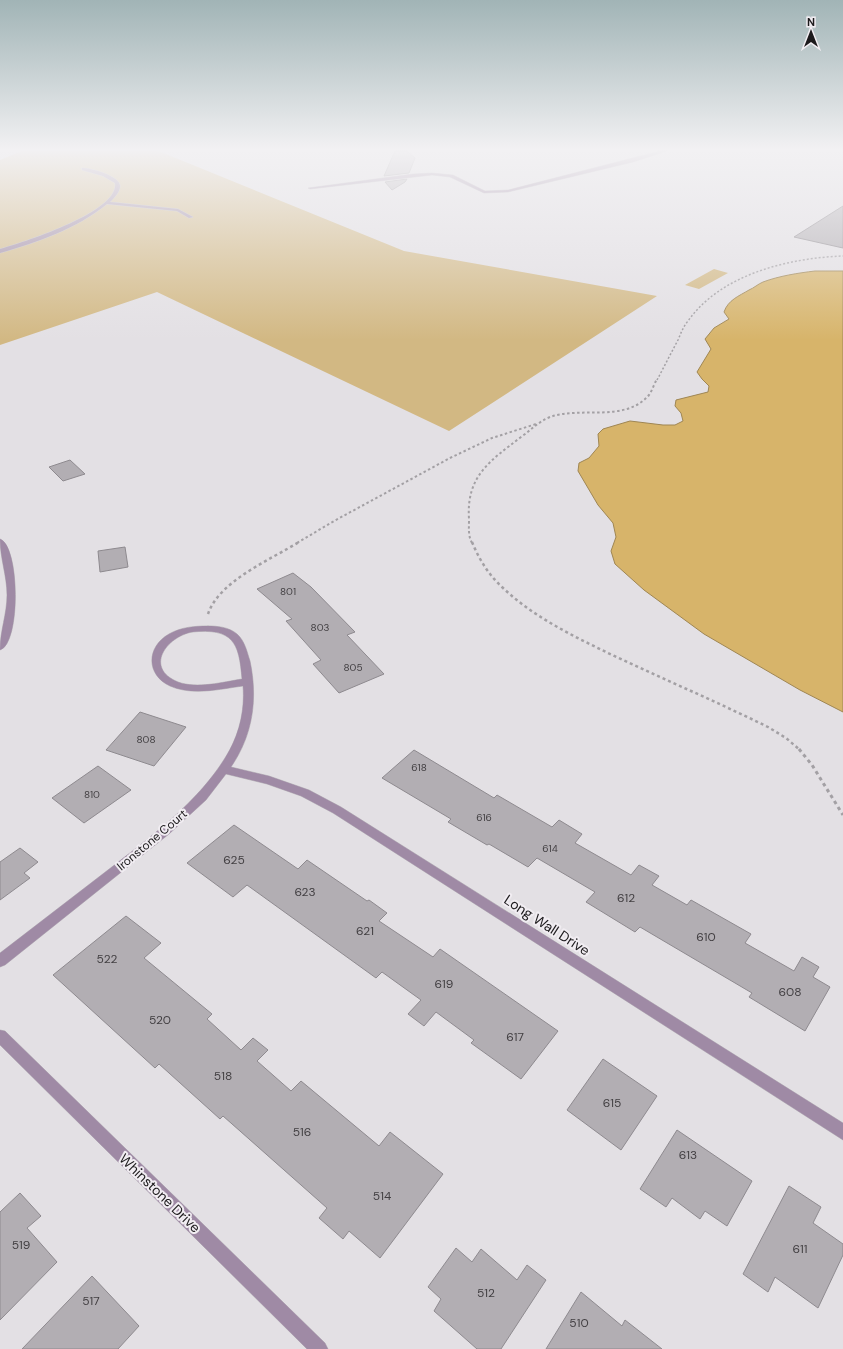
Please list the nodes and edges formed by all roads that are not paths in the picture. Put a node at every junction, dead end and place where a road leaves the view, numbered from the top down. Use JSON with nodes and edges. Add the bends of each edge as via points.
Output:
{"nodes":[{"id":1,"x":90,"y":214,"type":"edge"},
{"id":2,"x":186,"y":214,"type":"edge"},
{"id":3,"x":192,"y":217,"type":"dead end"},
{"id":4,"x":0,"y":251,"type":"edge"},
{"id":5,"x":0,"y":542,"type":"edge"},
{"id":6,"x":0,"y":647,"type":"edge"},
{"id":7,"x":247,"y":682,"type":"junction"},
{"id":8,"x":223,"y":769,"type":"junction"},
{"id":9,"x":0,"y":961,"type":"edge"},
{"id":10,"x":0,"y":1036,"type":"edge"},
{"id":11,"x":843,"y":1132,"type":"edge"},
{"id":12,"x":320,"y":1349,"type":"edge"}],
"edges":[{"from":1,"to":4,"type":"street","via":[[63,228]]},
{"from":2,"to":3,"type":"street"},
{"from":5,"to":6,"type":"street","via":[[11,577],[7,624]]},
{"from":7,"to":7,"type":"street","name":"Ironstone Court","via":[[244,654],[238,640],[224,630],[203,628],[184,631],[166,640],[157,653],[155,664],[160,675],[169,683],[180,687],[195,688]]},
{"from":7,"to":8,"type":"street","name":"Ironstone Court","via":[[248,712],[241,738]]},
{"from":8,"to":9,"type":"street","name":"Ironstone Court","via":[[193,806],[166,830]]},
{"from":8,"to":11,"type":"street","name":"Long Wall Drive","via":[[269,780],[305,793],[337,810]]},
{"from":10,"to":12,"type":"street","name":"Whinstone Drive"}]}
